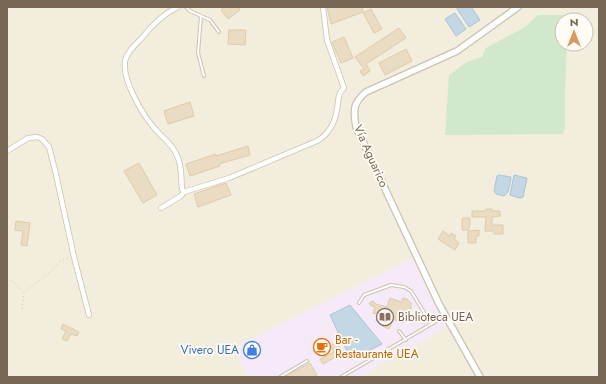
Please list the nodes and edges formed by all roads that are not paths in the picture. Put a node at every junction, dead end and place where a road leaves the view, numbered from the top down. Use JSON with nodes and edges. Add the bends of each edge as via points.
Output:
{"nodes":[{"id":1,"x":178,"y":7,"type":"edge"},
{"id":2,"x":186,"y":7,"type":"edge"},
{"id":3,"x":322,"y":7,"type":"edge"},
{"id":4,"x":518,"y":7,"type":"edge"},
{"id":5,"x":201,"y":16,"type":"junction"},
{"id":6,"x":219,"y":32,"type":"dead end"},
{"id":7,"x":204,"y":76,"type":"dead end"},
{"id":8,"x":7,"y":151,"type":"edge"},
{"id":9,"x":184,"y":192,"type":"junction"},
{"id":10,"x":161,"y":208,"type":"dead end"},
{"id":11,"x":358,"y":303,"type":"dead end"},
{"id":12,"x":88,"y":314,"type":"dead end"},
{"id":13,"x":445,"y":316,"type":"junction"},
{"id":14,"x":431,"y":324,"type":"junction"},
{"id":15,"x":399,"y":331,"type":"dead end"},
{"id":16,"x":406,"y":340,"type":"junction"},
{"id":17,"x":307,"y":361,"type":"dead end"},
{"id":18,"x":280,"y":377,"type":"edge"},
{"id":19,"x":341,"y":377,"type":"edge"},
{"id":20,"x":480,"y":377,"type":"edge"}],
"edges":[{"from":1,"to":9,"type":"street","via":[[161,17],[139,40],[128,54],[125,69],[136,100],[178,158]]},
{"from":2,"to":5,"type":"lane"},
{"from":3,"to":9,"type":"street","via":[[327,40],[344,88],[338,94],[337,110],[326,135],[229,178]]},
{"from":4,"to":13,"type":"street","name":"Vía Aguarico","via":[[457,51],[366,92],[355,106],[356,127]]},
{"from":5,"to":6,"type":"lane","via":[[210,20]]},
{"from":5,"to":7,"type":"lane","via":[[198,52]]},
{"from":8,"to":12,"type":"street","via":[[28,138],[37,137],[49,148]]},
{"from":9,"to":10,"type":"street"},
{"from":11,"to":14,"type":"lane","via":[[364,296],[391,285],[404,286],[411,291]]},
{"from":13,"to":14,"type":"lane"},
{"from":13,"to":20,"type":"street","name":"Vía Aguarico"},
{"from":14,"to":16,"type":"lane"},
{"from":15,"to":16,"type":"lane"},
{"from":16,"to":19,"type":"lane"},
{"from":17,"to":18,"type":"lane"}]}
